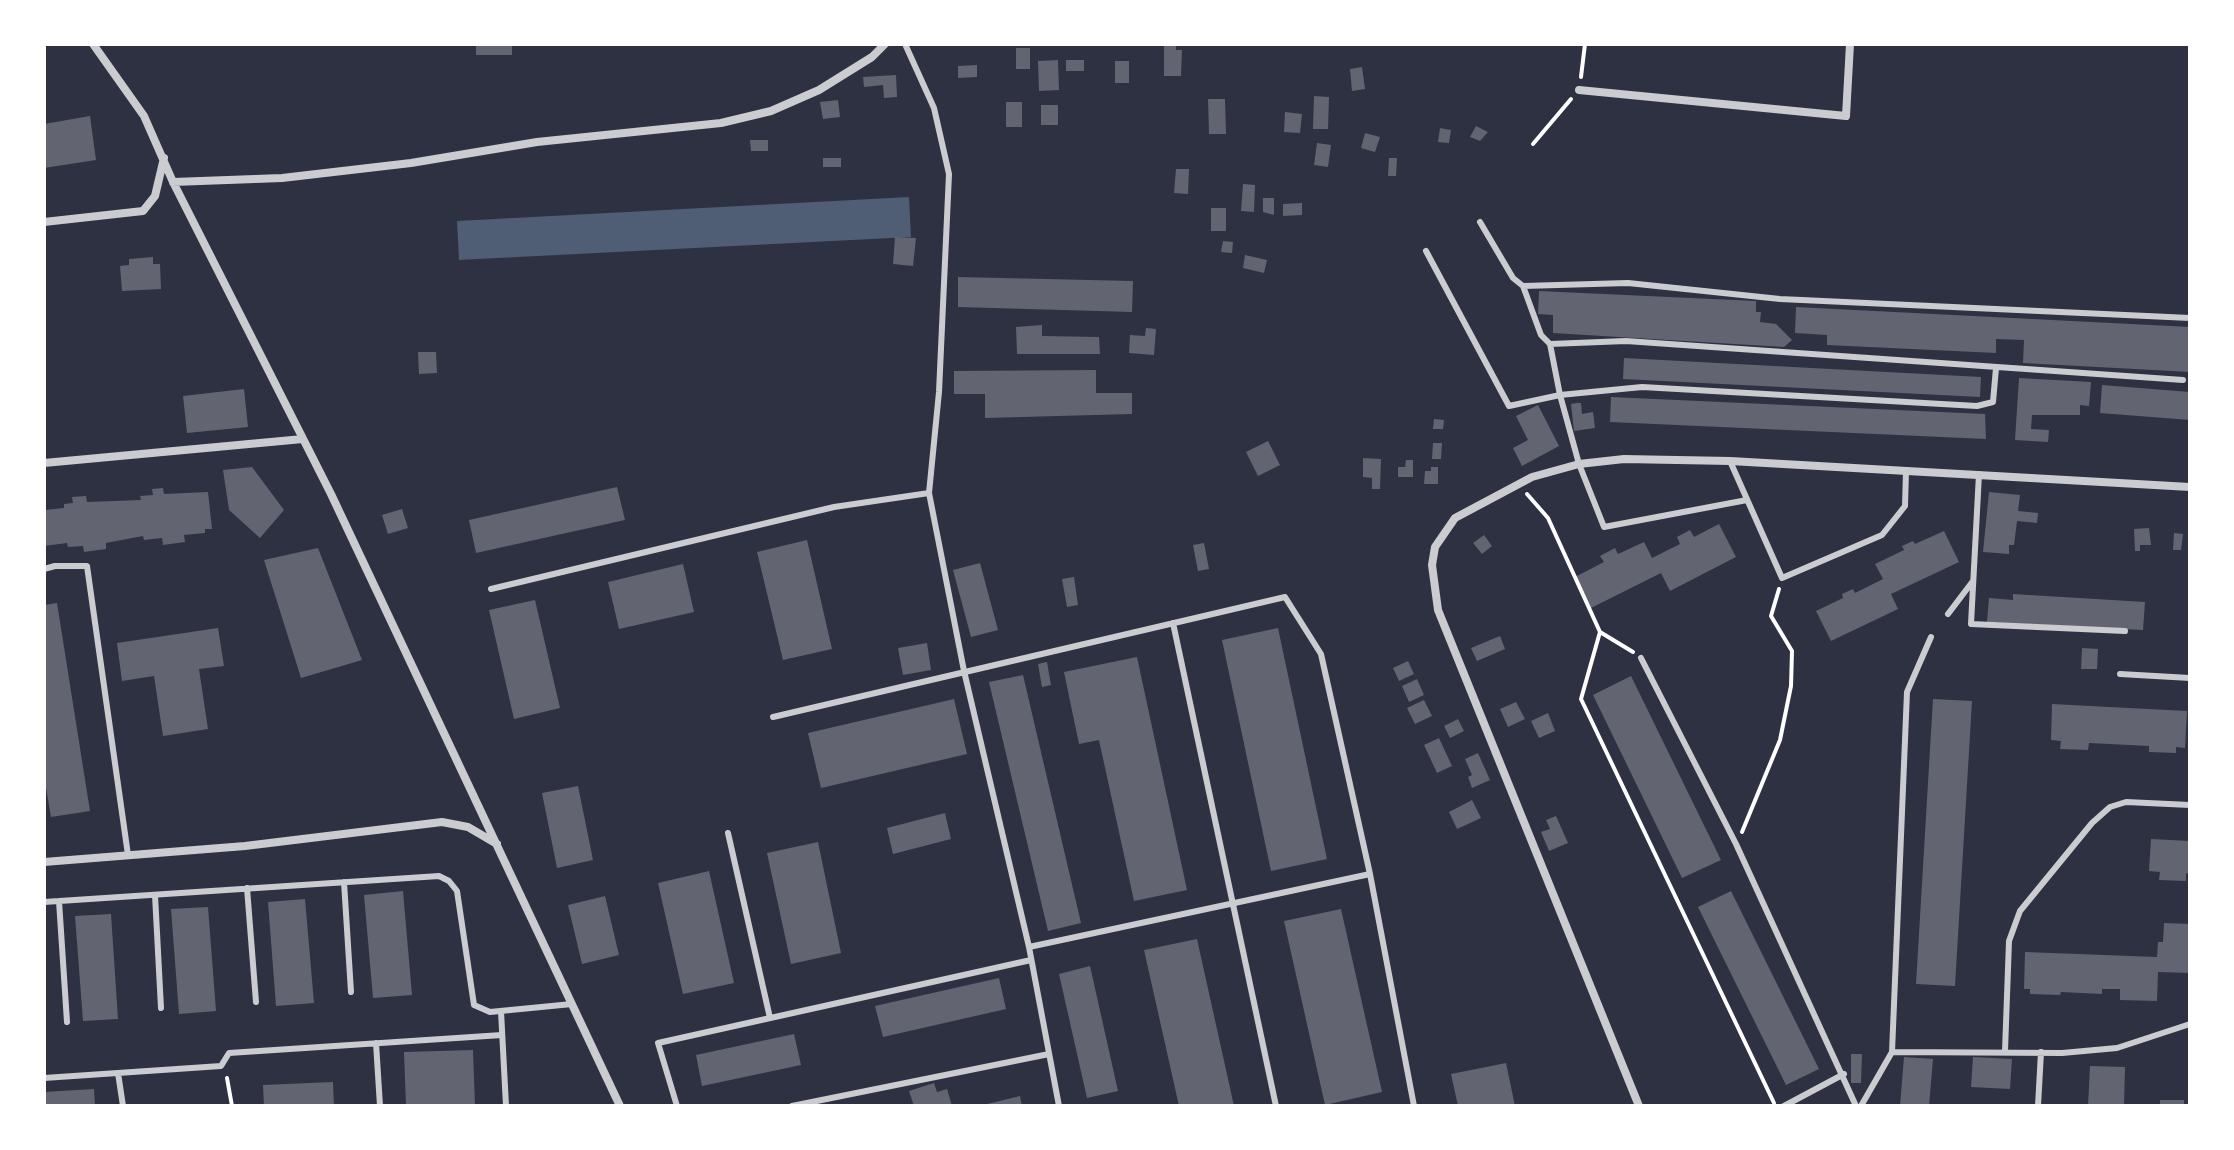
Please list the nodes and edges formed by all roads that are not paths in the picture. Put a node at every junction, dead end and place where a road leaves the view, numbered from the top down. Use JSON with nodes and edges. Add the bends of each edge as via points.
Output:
{"nodes":[{"id":1,"x":885,"y":44,"type":"edge"},
{"id":2,"x":905,"y":44,"type":"edge"},
{"id":3,"x":1850,"y":44,"type":"edge"},
{"id":4,"x":95,"y":45,"type":"edge"},
{"id":5,"x":1579,"y":90,"type":"dead end"},
{"id":6,"x":164,"y":157,"type":"junction"},
{"id":7,"x":173,"y":182,"type":"junction"},
{"id":8,"x":44,"y":222,"type":"edge"},
{"id":9,"x":1480,"y":222,"type":"dead end"},
{"id":10,"x":1426,"y":251,"type":"dead end"},
{"id":11,"x":1523,"y":286,"type":"junction"},
{"id":12,"x":2190,"y":318,"type":"edge"},
{"id":13,"x":1550,"y":344,"type":"junction"},
{"id":14,"x":1996,"y":368,"type":"junction"},
{"id":15,"x":2183,"y":380,"type":"dead end"},
{"id":16,"x":1560,"y":395,"type":"junction"},
{"id":17,"x":303,"y":439,"type":"junction"},
{"id":18,"x":1730,"y":461,"type":"junction"},
{"id":19,"x":44,"y":463,"type":"edge"},
{"id":20,"x":1579,"y":464,"type":"junction"},
{"id":21,"x":1906,"y":471,"type":"junction"},
{"id":22,"x":1979,"y":474,"type":"junction"},
{"id":23,"x":2190,"y":487,"type":"edge"},
{"id":24,"x":929,"y":493,"type":"junction"},
{"id":25,"x":1747,"y":500,"type":"junction"},
{"id":26,"x":44,"y":569,"type":"edge"},
{"id":27,"x":1973,"y":581,"type":"junction"},
{"id":28,"x":491,"y":589,"type":"dead end"},
{"id":29,"x":1948,"y":614,"type":"dead end"},
{"id":30,"x":1173,"y":623,"type":"junction"},
{"id":31,"x":2125,"y":631,"type":"dead end"},
{"id":32,"x":1931,"y":637,"type":"dead end"},
{"id":33,"x":1641,"y":658,"type":"road end"},
{"id":34,"x":964,"y":671,"type":"junction"},
{"id":35,"x":2120,"y":674,"type":"dead end"},
{"id":36,"x":2190,"y":678,"type":"edge"},
{"id":37,"x":773,"y":717,"type":"dead end"},
{"id":38,"x":2190,"y":805,"type":"edge"},
{"id":39,"x":728,"y":833,"type":"dead end"},
{"id":40,"x":498,"y":845,"type":"junction"},
{"id":41,"x":128,"y":855,"type":"junction"},
{"id":42,"x":44,"y":862,"type":"edge"},
{"id":43,"x":1370,"y":874,"type":"junction"},
{"id":44,"x":344,"y":882,"type":"junction"},
{"id":45,"x":247,"y":888,"type":"junction"},
{"id":46,"x":155,"y":895,"type":"junction"},
{"id":47,"x":59,"y":901,"type":"junction"},
{"id":48,"x":44,"y":902,"type":"edge"},
{"id":49,"x":1233,"y":903,"type":"junction"},
{"id":50,"x":1029,"y":947,"type":"junction"},
{"id":51,"x":1031,"y":960,"type":"junction"},
{"id":52,"x":351,"y":992,"type":"dead end"},
{"id":53,"x":256,"y":1002,"type":"dead end"},
{"id":54,"x":572,"y":1004,"type":"junction"},
{"id":55,"x":161,"y":1008,"type":"dead end"},
{"id":56,"x":501,"y":1011,"type":"junction"},
{"id":57,"x":770,"y":1018,"type":"junction"},
{"id":58,"x":67,"y":1022,"type":"dead end"},
{"id":59,"x":2190,"y":1024,"type":"edge"},
{"id":60,"x":502,"y":1035,"type":"junction"},
{"id":61,"x":376,"y":1043,"type":"junction"},
{"id":62,"x":2005,"y":1051,"type":"junction"},
{"id":63,"x":1892,"y":1052,"type":"junction"},
{"id":64,"x":2041,"y":1052,"type":"junction"},
{"id":65,"x":1049,"y":1054,"type":"junction"},
{"id":66,"x":118,"y":1073,"type":"junction"},
{"id":67,"x":1844,"y":1074,"type":"junction"},
{"id":68,"x":44,"y":1078,"type":"edge"},
{"id":69,"x":123,"y":1106,"type":"edge"},
{"id":70,"x":380,"y":1106,"type":"edge"},
{"id":71,"x":506,"y":1106,"type":"edge"},
{"id":72,"x":620,"y":1106,"type":"edge"},
{"id":73,"x":677,"y":1106,"type":"edge"},
{"id":74,"x":792,"y":1106,"type":"edge"},
{"id":75,"x":1059,"y":1106,"type":"edge"},
{"id":76,"x":1276,"y":1106,"type":"edge"},
{"id":77,"x":1414,"y":1106,"type":"edge"},
{"id":78,"x":1639,"y":1106,"type":"edge"},
{"id":79,"x":1784,"y":1106,"type":"edge"},
{"id":80,"x":1858,"y":1106,"type":"edge"},
{"id":81,"x":2038,"y":1106,"type":"edge"}],
"edges":[{"from":1,"to":7,"type":"street","via":[[819,90],[771,111],[721,123],[537,142],[282,178]]},
{"from":2,"to":24,"type":"lane","via":[[934,108],[949,174]]},
{"from":3,"to":5,"type":"street","via":[[1846,116]]},
{"from":4,"to":6,"type":"street","via":[[144,116]]},
{"from":6,"to":7,"type":"street"},
{"from":6,"to":8,"type":"street","via":[[155,196],[143,211]]},
{"from":7,"to":17,"type":"street"},
{"from":9,"to":11,"type":"lane"},
{"from":10,"to":16,"type":"lane","via":[[1509,406]]},
{"from":11,"to":12,"type":"lane","via":[[1628,283],[1780,299]]},
{"from":11,"to":13,"type":"lane","via":[[1541,335]]},
{"from":13,"to":14,"type":"lane","via":[[1626,341]]},
{"from":13,"to":16,"type":"lane"},
{"from":14,"to":15,"type":"lane"},
{"from":14,"to":16,"type":"lane","via":[[1993,402],[1977,406],[1642,387]]},
{"from":16,"to":20,"type":"lane"},
{"from":17,"to":19,"type":"street"},
{"from":17,"to":40,"type":"street"},
{"from":18,"to":20,"type":"street","via":[[1624,459]]},
{"from":18,"to":21,"type":"street"},
{"from":18,"to":25,"type":"lane"},
{"from":20,"to":25,"type":"lane","via":[[1604,527]]},
{"from":20,"to":78,"type":"street","via":[[1517,483],[1466,511],[1443,532],[1432,565],[1433,586],[1438,610]]},
{"from":21,"to":22,"type":"street"},
{"from":21,"to":25,"type":"lane","via":[[1905,506],[1882,535],[1782,578]]},
{"from":22,"to":23,"type":"street"},
{"from":22,"to":27,"type":"lane"},
{"from":24,"to":28,"type":"lane","via":[[834,507]]},
{"from":24,"to":34,"type":"lane"},
{"from":26,"to":41,"type":"lane","via":[[87,566]]},
{"from":27,"to":29,"type":"lane"},
{"from":27,"to":31,"type":"lane","via":[[1971,624]]},
{"from":30,"to":34,"type":"lane"},
{"from":30,"to":43,"type":"lane","via":[[1285,597],[1321,654]]},
{"from":30,"to":49,"type":"lane"},
{"from":32,"to":63,"type":"lane","via":[[1907,692]]},
{"from":33,"to":67,"type":"lane"},
{"from":34,"to":37,"type":"lane"},
{"from":34,"to":50,"type":"lane"},
{"from":35,"to":36,"type":"lane"},
{"from":38,"to":62,"type":"lane","via":[[2126,802],[2110,807],[2020,911],[2009,941]]},
{"from":39,"to":57,"type":"lane"},
{"from":40,"to":41,"type":"street","via":[[468,827],[442,822]]},
{"from":40,"to":54,"type":"street"},
{"from":41,"to":42,"type":"street"},
{"from":43,"to":49,"type":"lane"},
{"from":43,"to":77,"type":"lane"},
{"from":44,"to":45,"type":"lane"},
{"from":44,"to":52,"type":"lane"},
{"from":44,"to":56,"type":"lane","via":[[433,876],[449,881],[458,897],[471,996],[481,1010]]},
{"from":45,"to":46,"type":"lane"},
{"from":45,"to":53,"type":"lane"},
{"from":46,"to":47,"type":"lane"},
{"from":46,"to":55,"type":"lane"},
{"from":47,"to":48,"type":"lane"},
{"from":47,"to":58,"type":"lane"},
{"from":49,"to":50,"type":"lane"},
{"from":49,"to":76,"type":"lane"},
{"from":50,"to":51,"type":"lane"},
{"from":51,"to":57,"type":"lane"},
{"from":51,"to":65,"type":"lane"},
{"from":54,"to":56,"type":"lane"},
{"from":54,"to":72,"type":"street"},
{"from":56,"to":60,"type":"lane"},
{"from":57,"to":73,"type":"lane","via":[[658,1043]]},
{"from":59,"to":64,"type":"lane","via":[[2117,1048]]},
{"from":60,"to":61,"type":"lane"},
{"from":60,"to":71,"type":"lane"},
{"from":61,"to":66,"type":"lane","via":[[229,1053],[224,1063]]},
{"from":61,"to":70,"type":"lane"},
{"from":62,"to":63,"type":"lane"},
{"from":62,"to":64,"type":"lane"},
{"from":63,"to":80,"type":"lane"},
{"from":64,"to":81,"type":"lane"},
{"from":65,"to":74,"type":"lane"},
{"from":65,"to":75,"type":"lane"},
{"from":66,"to":68,"type":"lane"},
{"from":66,"to":69,"type":"lane"},
{"from":67,"to":79,"type":"lane"},
{"from":67,"to":80,"type":"lane"}]}
